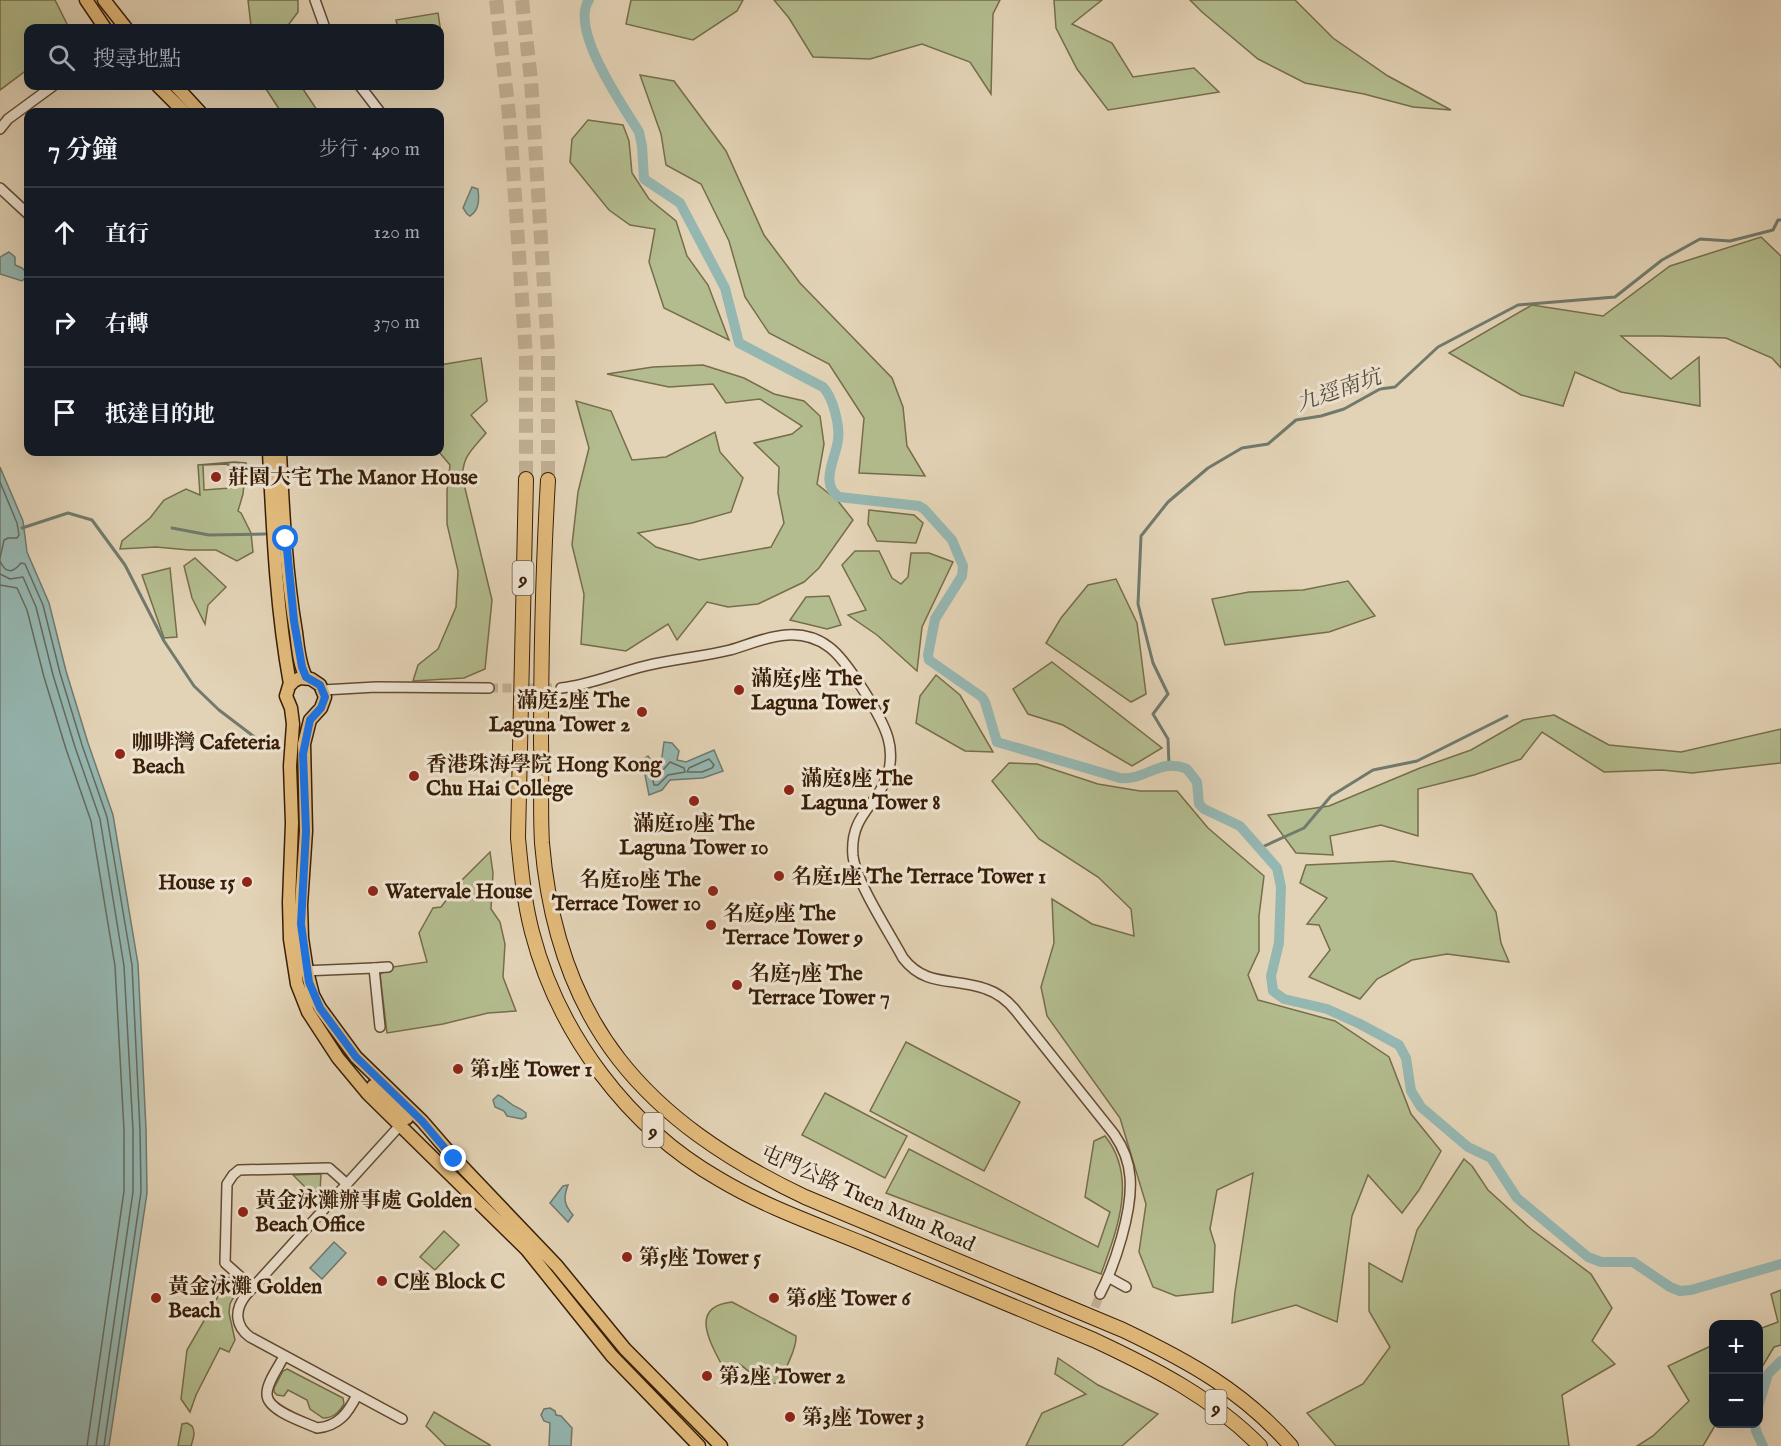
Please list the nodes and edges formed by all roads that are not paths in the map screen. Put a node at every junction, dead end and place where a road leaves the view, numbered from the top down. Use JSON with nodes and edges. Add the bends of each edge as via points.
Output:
{"nodes":[{"id":1,"x":86,"y":0,"type":"edge"},
{"id":2,"x":104,"y":0,"type":"edge"},
{"id":3,"x":315,"y":0,"type":"edge"},
{"id":4,"x":102,"y":24,"type":"edge"},
{"id":5,"x":123,"y":24,"type":"edge"},
{"id":6,"x":324,"y":24,"type":"edge"},
{"id":7,"x":46,"y":90,"type":"edge"},
{"id":8,"x":162,"y":90,"type":"edge"},
{"id":9,"x":180,"y":90,"type":"edge"},
{"id":10,"x":363,"y":90,"type":"edge"},
{"id":11,"x":180,"y":108,"type":"edge"},
{"id":12,"x":196,"y":108,"type":"edge"},
{"id":13,"x":377,"y":108,"type":"edge"},
{"id":14,"x":0,"y":129,"type":"edge"},
{"id":15,"x":0,"y":188,"type":"edge"},
{"id":16,"x":24,"y":210,"type":"edge"},
{"id":17,"x":269,"y":456,"type":"edge"},
{"id":18,"x":280,"y":456,"type":"edge"},
{"id":19,"x":526,"y":479,"type":"tunnel mouth"},
{"id":20,"x":548,"y":480,"type":"tunnel mouth"},
{"id":21,"x":306,"y":677,"type":"junction"},
{"id":22,"x":290,"y":684,"type":"junction"},
{"id":23,"x":489,"y":688,"type":"tunnel mouth"},
{"id":24,"x":561,"y":688,"type":"tunnel mouth"},
{"id":25,"x":323,"y":690,"type":"junction"},
{"id":26,"x":291,"y":708,"type":"junction"},
{"id":27,"x":313,"y":715,"type":"junction"},
{"id":28,"x":388,"y":967,"type":"dead end"},
{"id":29,"x":374,"y":968,"type":"junction"},
{"id":30,"x":301,"y":971,"type":"junction"},
{"id":31,"x":380,"y":1027,"type":"dead end"},
{"id":32,"x":407,"y":1118,"type":"junction"},
{"id":33,"x":347,"y":1184,"type":"junction"},
{"id":34,"x":1108,"y":1277,"type":"junction"},
{"id":35,"x":1126,"y":1287,"type":"dead end"},
{"id":36,"x":253,"y":1288,"type":"junction"},
{"id":37,"x":1100,"y":1294,"type":"tunnel mouth"},
{"id":38,"x":284,"y":1356,"type":"junction"},
{"id":39,"x":357,"y":1395,"type":"junction"},
{"id":40,"x":402,"y":1419,"type":"dead end"},
{"id":41,"x":699,"y":1446,"type":"edge"},
{"id":42,"x":721,"y":1446,"type":"edge"},
{"id":43,"x":1260,"y":1446,"type":"edge"},
{"id":44,"x":1291,"y":1446,"type":"edge"}],
"edges":[{"from":1,"to":4,"type":"main road"},
{"from":2,"to":5,"type":"main road"},
{"from":3,"to":6,"type":"street"},
{"from":7,"to":14,"type":"street","via":[[8,118]]},
{"from":8,"to":11,"type":"main road"},
{"from":9,"to":12,"type":"main road"},
{"from":10,"to":13,"type":"street"},
{"from":15,"to":16,"type":"street"},
{"from":17,"to":22,"type":"main road","via":[[279,619]]},
{"from":18,"to":21,"type":"main road","via":[[293,611]]},
{"from":19,"to":43,"type":"highway","name":"屯門公路 Tuen Mun Road","number":"9","via":[[518,838],[522,884],[532,931],[554,995],[593,1062],[636,1113],[689,1160],[720,1180],[1143,1363],[1209,1402]]},
{"from":20,"to":44,"type":"highway","name":"屯門公路 Tuen Mun Road","number":"9","via":[[541,675],[542,841],[546,874],[557,936],[572,976],[593,1020],[620,1061],[664,1110],[734,1160],[805,1197],[1174,1354],[1238,1396]]},
{"from":21,"to":22,"type":"main road"},
{"from":21,"to":25,"type":"main road"},
{"from":22,"to":26,"type":"main road","via":[[286,696]]},
{"from":23,"to":25,"type":"street"},
{"from":24,"to":34,"type":"street","via":[[783,635],[809,637],[837,654],[880,720],[890,745],[886,779],[855,831],[857,873],[907,963],[930,978],[982,987],[1006,1000],[1119,1141],[1127,1159],[1131,1186]]},
{"from":25,"to":27,"type":"main road","via":[[324,702]]},
{"from":26,"to":27,"type":"main road","via":[[302,715]]},
{"from":26,"to":30,"type":"main road","via":[[290,939]]},
{"from":27,"to":30,"type":"main road","via":[[303,754],[306,831]]},
{"from":28,"to":29,"type":"street"},
{"from":29,"to":30,"type":"street"},
{"from":29,"to":31,"type":"street"},
{"from":30,"to":32,"type":"main road","via":[[344,1043]]},
{"from":30,"to":32,"type":"main road","via":[[305,1005],[338,1058],[368,1094]]},
{"from":32,"to":33,"type":"street"},
{"from":32,"to":41,"type":"main road","via":[[527,1250],[612,1356]]},
{"from":32,"to":42,"type":"main road","via":[[454,1159],[557,1266],[625,1349]]},
{"from":33,"to":36,"type":"street"},
{"from":33,"to":36,"type":"street","via":[[329,1168],[239,1170],[233,1175],[227,1184],[225,1263]]},
{"from":34,"to":35,"type":"street"},
{"from":34,"to":37,"type":"street"},
{"from":36,"to":38,"type":"street","via":[[238,1307],[240,1327]]},
{"from":38,"to":39,"type":"street"},
{"from":38,"to":39,"type":"street","via":[[267,1395],[276,1410],[323,1427],[342,1419]]},
{"from":39,"to":40,"type":"street"}]}
